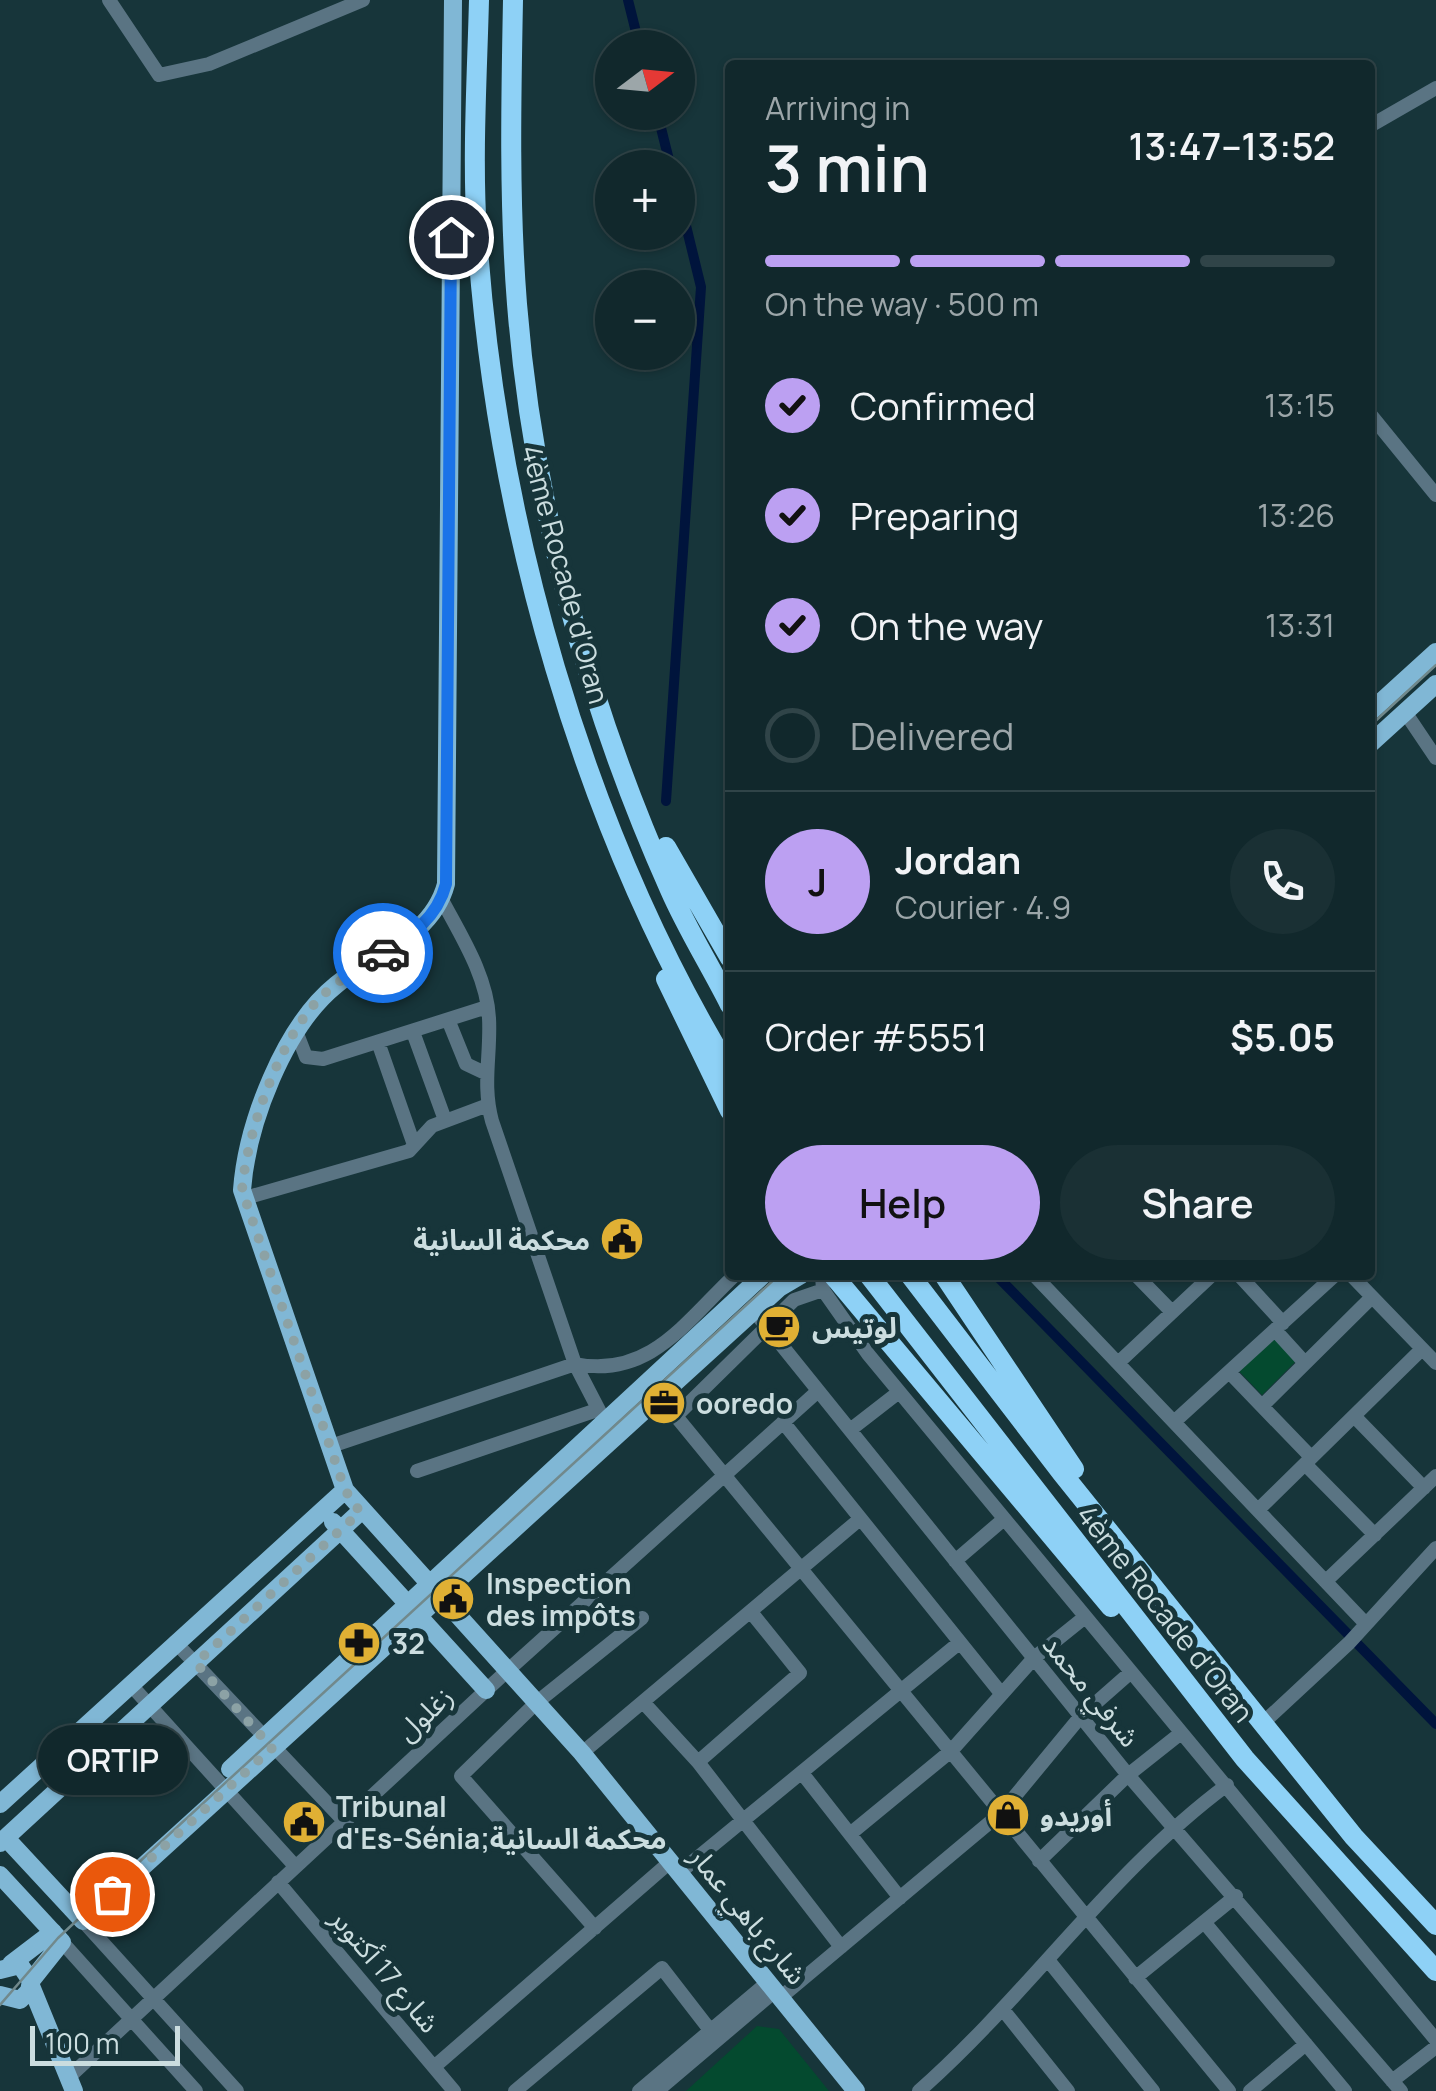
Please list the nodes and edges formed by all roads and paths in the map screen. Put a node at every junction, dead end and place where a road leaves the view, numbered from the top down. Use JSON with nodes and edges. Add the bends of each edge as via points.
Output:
{"nodes":[{"id":1,"x":108,"y":0,"type":"edge"},
{"id":2,"x":363,"y":0,"type":"edge"},
{"id":3,"x":453,"y":0,"type":"edge"},
{"id":4,"x":479,"y":0,"type":"edge"},
{"id":5,"x":512,"y":0,"type":"edge"},
{"id":6,"x":1436,"y":88,"type":"edge"},
{"id":7,"x":1375,"y":123,"type":"edge"},
{"id":8,"x":1375,"y":420,"type":"edge"},
{"id":9,"x":1436,"y":495,"type":"edge"},
{"id":10,"x":1436,"y":652,"type":"edge"},
{"id":11,"x":1436,"y":684,"type":"edge"},
{"id":12,"x":599,"y":705,"type":"junction"},
{"id":13,"x":1375,"y":707,"type":"edge"},
{"id":14,"x":1406,"y":712,"type":"junction"},
{"id":15,"x":1375,"y":740,"type":"edge"},
{"id":16,"x":1436,"y":758,"type":"edge"},
{"id":17,"x":596,"y":785,"type":"junction"},
{"id":18,"x":442,"y":900,"type":"junction"},
{"id":19,"x":725,"y":950,"type":"edge"},
{"id":20,"x":725,"y":995,"type":"edge"},
{"id":21,"x":487,"y":1007,"type":"junction"},
{"id":22,"x":449,"y":1022,"type":"junction"},
{"id":23,"x":296,"y":1031,"type":"junction"},
{"id":24,"x":413,"y":1032,"type":"junction"},
{"id":25,"x":378,"y":1042,"type":"junction"},
{"id":26,"x":281,"y":1057,"type":"junction"},
{"id":27,"x":306,"y":1057,"type":"junction"},
{"id":28,"x":725,"y":1062,"type":"edge"},
{"id":29,"x":484,"y":1074,"type":"junction"},
{"id":30,"x":725,"y":1100,"type":"edge"},
{"id":31,"x":488,"y":1105,"type":"junction"},
{"id":32,"x":445,"y":1120,"type":"junction"},
{"id":33,"x":414,"y":1145,"type":"junction"},
{"id":34,"x":244,"y":1198,"type":"junction"},
{"id":35,"x":729,"y":1280,"type":"edge"},
{"id":36,"x":756,"y":1280,"type":"edge"},
{"id":37,"x":796,"y":1280,"type":"edge"},
{"id":38,"x":826,"y":1280,"type":"edge"},
{"id":39,"x":915,"y":1280,"type":"edge"},
{"id":40,"x":947,"y":1280,"type":"edge"},
{"id":41,"x":1039,"y":1280,"type":"edge"},
{"id":42,"x":1141,"y":1280,"type":"edge"},
{"id":43,"x":1207,"y":1280,"type":"edge"},
{"id":44,"x":1243,"y":1280,"type":"edge"},
{"id":45,"x":1330,"y":1280,"type":"edge"},
{"id":46,"x":1356,"y":1280,"type":"edge"},
{"id":47,"x":874,"y":1282,"type":"edge"},
{"id":48,"x":1372,"y":1297,"type":"junction"},
{"id":49,"x":1172,"y":1312,"type":"junction"},
{"id":50,"x":760,"y":1318,"type":"junction"},
{"id":51,"x":1279,"y":1326,"type":"junction"},
{"id":52,"x":1422,"y":1349,"type":"junction"},
{"id":53,"x":1436,"y":1363,"type":"edge"},
{"id":54,"x":576,"y":1364,"type":"junction"},
{"id":55,"x":1118,"y":1364,"type":"junction"},
{"id":56,"x":1305,"y":1364,"type":"junction"},
{"id":57,"x":1229,"y":1372,"type":"junction"},
{"id":58,"x":818,"y":1391,"type":"junction"},
{"id":59,"x":899,"y":1392,"type":"junction"},
{"id":60,"x":660,"y":1398,"type":"junction"},
{"id":61,"x":1262,"y":1406,"type":"junction"},
{"id":62,"x":601,"y":1415,"type":"junction"},
{"id":63,"x":1354,"y":1416,"type":"junction"},
{"id":64,"x":675,"y":1417,"type":"junction"},
{"id":65,"x":783,"y":1422,"type":"junction"},
{"id":66,"x":1174,"y":1422,"type":"junction"},
{"id":67,"x":850,"y":1430,"type":"junction"},
{"id":68,"x":331,"y":1446,"type":"junction"},
{"id":69,"x":1308,"y":1460,"type":"junction"},
{"id":70,"x":416,"y":1471,"type":"dead end"},
{"id":71,"x":722,"y":1475,"type":"junction"},
{"id":72,"x":1436,"y":1476,"type":"edge"},
{"id":73,"x":1424,"y":1488,"type":"junction"},
{"id":74,"x":345,"y":1490,"type":"junction"},
{"id":75,"x":323,"y":1510,"type":"junction"},
{"id":76,"x":1258,"y":1510,"type":"junction"},
{"id":77,"x":360,"y":1512,"type":"junction"},
{"id":78,"x":860,"y":1519,"type":"junction"},
{"id":79,"x":1004,"y":1519,"type":"junction"},
{"id":80,"x":340,"y":1530,"type":"junction"},
{"id":81,"x":1375,"y":1535,"type":"junction"},
{"id":82,"x":1436,"y":1548,"type":"edge"},
{"id":83,"x":956,"y":1561,"type":"junction"},
{"id":84,"x":1137,"y":1568,"type":"junction"},
{"id":85,"x":802,"y":1570,"type":"junction"},
{"id":86,"x":1326,"y":1581,"type":"junction"},
{"id":87,"x":432,"y":1591,"type":"junction"},
{"id":88,"x":411,"y":1610,"type":"junction"},
{"id":89,"x":751,"y":1612,"type":"junction"},
{"id":90,"x":1085,"y":1617,"type":"junction"},
{"id":91,"x":642,"y":1618,"type":"dead end"},
{"id":92,"x":1358,"y":1633,"type":"junction"},
{"id":93,"x":176,"y":1642,"type":"junction"},
{"id":94,"x":959,"y":1643,"type":"junction"},
{"id":95,"x":1034,"y":1658,"type":"junction"},
{"id":96,"x":196,"y":1663,"type":"junction"},
{"id":97,"x":507,"y":1671,"type":"junction"},
{"id":98,"x":1131,"y":1672,"type":"junction"},
{"id":99,"x":130,"y":1684,"type":"junction"},
{"id":100,"x":486,"y":1690,"type":"junction"},
{"id":101,"x":902,"y":1691,"type":"junction"},
{"id":102,"x":1000,"y":1692,"type":"junction"},
{"id":103,"x":643,"y":1702,"type":"junction"},
{"id":104,"x":536,"y":1703,"type":"junction"},
{"id":105,"x":149,"y":1704,"type":"junction"},
{"id":106,"x":1081,"y":1716,"type":"junction"},
{"id":107,"x":1263,"y":1723,"type":"junction"},
{"id":108,"x":1181,"y":1732,"type":"junction"},
{"id":109,"x":268,"y":1743,"type":"junction"},
{"id":110,"x":951,"y":1752,"type":"junction"},
{"id":111,"x":582,"y":1753,"type":"junction"},
{"id":112,"x":1245,"y":1759,"type":"junction"},
{"id":113,"x":698,"y":1762,"type":"junction"},
{"id":114,"x":802,"y":1772,"type":"junction"},
{"id":115,"x":1128,"y":1775,"type":"junction"},
{"id":116,"x":223,"y":1784,"type":"junction"},
{"id":117,"x":1227,"y":1785,"type":"junction"},
{"id":118,"x":0,"y":1804,"type":"edge"},
{"id":119,"x":1001,"y":1813,"type":"junction"},
{"id":120,"x":344,"y":1822,"type":"junction"},
{"id":121,"x":740,"y":1823,"type":"junction"},
{"id":122,"x":1172,"y":1826,"type":"junction"},
{"id":123,"x":850,"y":1834,"type":"junction"},
{"id":124,"x":3,"y":1841,"type":"edge"},
{"id":125,"x":1040,"y":1861,"type":"junction"},
{"id":126,"x":295,"y":1866,"type":"junction"},
{"id":127,"x":674,"y":1868,"type":"junction"},
{"id":128,"x":0,"y":1875,"type":"edge"},
{"id":129,"x":278,"y":1882,"type":"junction"},
{"id":130,"x":1236,"y":1896,"type":"junction"},
{"id":131,"x":900,"y":1898,"type":"junction"},
{"id":132,"x":79,"y":1916,"type":"junction"},
{"id":133,"x":1087,"y":1921,"type":"junction"},
{"id":134,"x":1204,"y":1922,"type":"junction"},
{"id":135,"x":1436,"y":1925,"type":"edge"},
{"id":136,"x":595,"y":1928,"type":"junction"},
{"id":137,"x":57,"y":1937,"type":"junction"},
{"id":138,"x":841,"y":1947,"type":"junction"},
{"id":139,"x":1048,"y":1960,"type":"junction"},
{"id":140,"x":4,"y":1967,"type":"edge"},
{"id":141,"x":1436,"y":1970,"type":"edge"},
{"id":142,"x":1134,"y":1978,"type":"junction"},
{"id":143,"x":774,"y":1990,"type":"junction"},
{"id":144,"x":16,"y":1996,"type":"edge"},
{"id":145,"x":153,"y":1998,"type":"junction"},
{"id":146,"x":1004,"y":2011,"type":"junction"},
{"id":147,"x":130,"y":2019,"type":"junction"},
{"id":148,"x":710,"y":2030,"type":"junction"},
{"id":149,"x":1306,"y":2044,"type":"junction"},
{"id":150,"x":1436,"y":2044,"type":"edge"},
{"id":151,"x":434,"y":2067,"type":"junction"},
{"id":152,"x":72,"y":2084,"type":"edge"},
{"id":153,"x":1396,"y":2086,"type":"edge"},
{"id":154,"x":196,"y":2091,"type":"edge"},
{"id":155,"x":236,"y":2091,"type":"edge"},
{"id":156,"x":454,"y":2091,"type":"edge"},
{"id":157,"x":515,"y":2091,"type":"edge"},
{"id":158,"x":638,"y":2091,"type":"edge"},
{"id":159,"x":656,"y":2091,"type":"edge"},
{"id":160,"x":856,"y":2091,"type":"edge"},
{"id":161,"x":919,"y":2091,"type":"edge"},
{"id":162,"x":1068,"y":2091,"type":"edge"},
{"id":163,"x":1154,"y":2091,"type":"edge"},
{"id":164,"x":1229,"y":2091,"type":"edge"},
{"id":165,"x":1250,"y":2091,"type":"edge"},
{"id":166,"x":1345,"y":2091,"type":"edge"}],
"edges":[{"from":1,"to":2,"type":"street","via":[[160,76],[210,64]]},
{"from":3,"to":18,"type":"main road"},
{"from":4,"to":17,"type":"highway","name":"4ème Rocade d'Oran","via":[[477,230],[496,406],[523,544]]},
{"from":5,"to":12,"type":"highway","name":"4ème Rocade d'Oran","via":[[512,234],[527,393],[552,538]]},
{"from":6,"to":7,"type":"street"},
{"from":8,"to":9,"type":"street"},
{"from":10,"to":13,"type":"main road"},
{"from":11,"to":14,"type":"main road"},
{"from":12,"to":19,"type":"highway","via":[[684,885]]},
{"from":12,"to":20,"type":"highway","name":"4ème Rocade d'Oran","via":[[672,894]]},
{"from":14,"to":15,"type":"main road"},
{"from":14,"to":16,"type":"street"},
{"from":17,"to":28,"type":"highway","name":"4ème Rocade d'Oran","via":[[654,928]]},
{"from":17,"to":30,"type":"highway","via":[[644,930]]},
{"from":18,"to":21,"type":"street","via":[[472,957]]},
{"from":18,"to":23,"type":"main road","via":[[419,930],[320,999]]},
{"from":21,"to":22,"type":"street"},
{"from":21,"to":29,"type":"street"},
{"from":22,"to":24,"type":"street"},
{"from":22,"to":29,"type":"street","via":[[466,1064]]},
{"from":23,"to":26,"type":"main road"},
{"from":23,"to":27,"type":"street"},
{"from":24,"to":25,"type":"street"},
{"from":24,"to":32,"type":"street"},
{"from":25,"to":27,"type":"street"},
{"from":25,"to":33,"type":"street"},
{"from":26,"to":27,"type":"street"},
{"from":26,"to":34,"type":"main road","via":[[244,1163]]},
{"from":29,"to":31,"type":"street"},
{"from":31,"to":32,"type":"street"},
{"from":31,"to":54,"type":"street"},
{"from":32,"to":33,"type":"street"},
{"from":33,"to":34,"type":"street"},
{"from":34,"to":68,"type":"main road","name":"شارع باهي عمار"},
{"from":35,"to":54,"type":"street","via":[[626,1366]]},
{"from":36,"to":62,"type":"main road"},
{"from":37,"to":50,"type":"main road"},
{"from":38,"to":50,"type":"street"},
{"from":38,"to":59,"type":"street"},
{"from":38,"to":112,"type":"highway"},
{"from":39,"to":84,"type":"highway","name":"4ème Rocade d'Oran"},
{"from":40,"to":84,"type":"highway"},
{"from":41,"to":55,"type":"street"},
{"from":42,"to":49,"type":"street"},
{"from":43,"to":49,"type":"street"},
{"from":44,"to":51,"type":"street"},
{"from":45,"to":51,"type":"street"},
{"from":46,"to":48,"type":"street"},
{"from":47,"to":112,"type":"highway","name":"4ème Rocade d'Oran"},
{"from":48,"to":52,"type":"street"},
{"from":48,"to":56,"type":"street"},
{"from":49,"to":55,"type":"street"},
{"from":50,"to":58,"type":"street","name":"شرفي محمد"},
{"from":50,"to":60,"type":"main road"},
{"from":50,"to":64,"type":"street"},
{"from":51,"to":56,"type":"street"},
{"from":51,"to":57,"type":"street"},
{"from":52,"to":53,"type":"street"},
{"from":52,"to":63,"type":"street"},
{"from":54,"to":62,"type":"street"},
{"from":54,"to":68,"type":"street"},
{"from":55,"to":66,"type":"street"},
{"from":56,"to":61,"type":"street"},
{"from":57,"to":61,"type":"street"},
{"from":57,"to":66,"type":"street"},
{"from":58,"to":65,"type":"street","name":"زغلول"},
{"from":58,"to":67,"type":"street","name":"شرفي محمد"},
{"from":59,"to":67,"type":"street"},
{"from":59,"to":79,"type":"street"},
{"from":60,"to":64,"type":"street"},
{"from":60,"to":87,"type":"main road"},
{"from":61,"to":69,"type":"street"},
{"from":62,"to":70,"type":"street"},
{"from":62,"to":87,"type":"main road"},
{"from":63,"to":69,"type":"street"},
{"from":63,"to":73,"type":"street"},
{"from":64,"to":71,"type":"street"},
{"from":65,"to":71,"type":"street","name":"زغلول"},
{"from":65,"to":78,"type":"street"},
{"from":66,"to":76,"type":"street"},
{"from":67,"to":83,"type":"street","name":"شرفي محمد"},
{"from":68,"to":74,"type":"main road","name":"شارع باهي عمار"},
{"from":69,"to":76,"type":"street"},
{"from":69,"to":81,"type":"street"},
{"from":71,"to":85,"type":"street"},
{"from":71,"to":97,"type":"street","name":"زغلول"},
{"from":72,"to":73,"type":"street"},
{"from":73,"to":81,"type":"street"},
{"from":74,"to":75,"type":"main road"},
{"from":74,"to":77,"type":"main road","name":"شارع باهي عمار"},
{"from":75,"to":80,"type":"main road"},
{"from":75,"to":93,"type":"main road"},
{"from":76,"to":86,"type":"street"},
{"from":77,"to":80,"type":"main road"},
{"from":77,"to":87,"type":"main road","name":"شارع باهي عمار"},
{"from":78,"to":85,"type":"street"},
{"from":78,"to":94,"type":"street"},
{"from":79,"to":83,"type":"street"},
{"from":79,"to":90,"type":"street"},
{"from":80,"to":88,"type":"main road"},
{"from":80,"to":96,"type":"main road"},
{"from":81,"to":86,"type":"street"},
{"from":82,"to":92,"type":"street"},
{"from":83,"to":95,"type":"street","name":"شرفي محمد"},
{"from":84,"to":107,"type":"highway","name":"4ème Rocade d'Oran"},
{"from":85,"to":89,"type":"street"},
{"from":85,"to":101,"type":"street"},
{"from":86,"to":92,"type":"street"},
{"from":87,"to":88,"type":"main road"},
{"from":87,"to":97,"type":"main road","name":"شارع باهي عمار"},
{"from":88,"to":100,"type":"main road"},
{"from":88,"to":109,"type":"main road"},
{"from":89,"to":103,"type":"street"},
{"from":89,"to":113,"type":"street","via":[[800,1673]]},
{"from":90,"to":95,"type":"street"},
{"from":90,"to":98,"type":"street"},
{"from":91,"to":104,"type":"street"},
{"from":92,"to":107,"type":"street"},
{"from":93,"to":96,"type":"street"},
{"from":93,"to":99,"type":"main road"},
{"from":94,"to":101,"type":"street"},
{"from":94,"to":102,"type":"street"},
{"from":95,"to":102,"type":"street"},
{"from":95,"to":106,"type":"street","name":"شرفي محمد"},
{"from":96,"to":105,"type":"main road"},
{"from":96,"to":109,"type":"street"},
{"from":97,"to":100,"type":"street","name":"زغلول"},
{"from":97,"to":104,"type":"main road","name":"شارع باهي عمار"},
{"from":98,"to":106,"type":"street"},
{"from":98,"to":108,"type":"street"},
{"from":99,"to":105,"type":"street"},
{"from":99,"to":118,"type":"main road"},
{"from":100,"to":120,"type":"street","name":"زغلول"},
{"from":101,"to":110,"type":"street"},
{"from":101,"to":114,"type":"street"},
{"from":102,"to":110,"type":"street"},
{"from":103,"to":111,"type":"street"},
{"from":103,"to":113,"type":"street"},
{"from":104,"to":111,"type":"main road","name":"شارع باهي عمار"},
{"from":104,"to":136,"type":"street","via":[[461,1776]]},
{"from":105,"to":116,"type":"street"},
{"from":105,"to":124,"type":"main road"},
{"from":106,"to":115,"type":"street","name":"شرفي محمد"},
{"from":106,"to":119,"type":"street"},
{"from":107,"to":135,"type":"highway","name":"4ème Rocade d'Oran","via":[[1354,1837]]},
{"from":108,"to":115,"type":"street"},
{"from":108,"to":117,"type":"street"},
{"from":109,"to":116,"type":"main road"},
{"from":109,"to":120,"type":"street"},
{"from":110,"to":119,"type":"street"},
{"from":110,"to":123,"type":"street"},
{"from":111,"to":127,"type":"main road","name":"شارع باهي عمار"},
{"from":112,"to":141,"type":"highway","name":"4ème Rocade d'Oran"},
{"from":113,"to":121,"type":"street"},
{"from":114,"to":121,"type":"street"},
{"from":114,"to":123,"type":"street"},
{"from":115,"to":122,"type":"street","name":"شرفي محمد"},
{"from":115,"to":125,"type":"street"},
{"from":116,"to":126,"type":"street"},
{"from":116,"to":132,"type":"main road"},
{"from":117,"to":122,"type":"street"},
{"from":117,"to":150,"type":"street"},
{"from":119,"to":125,"type":"street"},
{"from":119,"to":131,"type":"street"},
{"from":120,"to":126,"type":"street","name":"زغلول"},
{"from":121,"to":127,"type":"street"},
{"from":121,"to":138,"type":"street"},
{"from":122,"to":130,"type":"street","name":"شرفي محمد"},
{"from":122,"to":133,"type":"street"},
{"from":123,"to":131,"type":"street"},
{"from":124,"to":132,"type":"main road"},
{"from":125,"to":133,"type":"street"},
{"from":126,"to":129,"type":"street","name":"زغلول"},
{"from":127,"to":136,"type":"street"},
{"from":127,"to":143,"type":"main road","name":"شارع باهي عمار"},
{"from":128,"to":137,"type":"main road"},
{"from":129,"to":145,"type":"street","name":"زغلول"},
{"from":129,"to":151,"type":"street","name":"شارع 17 أكتوبر"},
{"from":130,"to":134,"type":"street"},
{"from":130,"to":153,"type":"street","name":"شرفي محمد"},
{"from":131,"to":138,"type":"street"},
{"from":132,"to":137,"type":"main road"},
{"from":132,"to":145,"type":"street"},
{"from":133,"to":139,"type":"street"},
{"from":133,"to":142,"type":"street"},
{"from":134,"to":142,"type":"street"},
{"from":134,"to":149,"type":"street"},
{"from":136,"to":151,"type":"street"},
{"from":137,"to":140,"type":"main road"},
{"from":137,"to":144,"type":"main road"},
{"from":137,"to":147,"type":"street"},
{"from":138,"to":143,"type":"street"},
{"from":139,"to":146,"type":"street"},
{"from":139,"to":163,"type":"street"},
{"from":140,"to":144,"type":"main road","via":[[24,1968]]},
{"from":142,"to":164,"type":"street"},
{"from":143,"to":148,"type":"street"},
{"from":143,"to":159,"type":"street"},
{"from":143,"to":160,"type":"main road","name":"شارع باهي عمار"},
{"from":144,"to":152,"type":"main road","via":[[44,2021]]},
{"from":145,"to":147,"type":"street","name":"زغلول"},
{"from":145,"to":155,"type":"street"},
{"from":146,"to":161,"type":"street"},
{"from":146,"to":162,"type":"street"},
{"from":147,"to":152,"type":"street","name":"زغلول"},
{"from":147,"to":154,"type":"street"},
{"from":148,"to":157,"type":"street","via":[[662,1968]]},
{"from":148,"to":158,"type":"street"},
{"from":149,"to":165,"type":"street"},
{"from":149,"to":166,"type":"street"},
{"from":150,"to":153,"type":"street"},
{"from":151,"to":156,"type":"street","name":"شارع 17 أكتوبر"}]}
